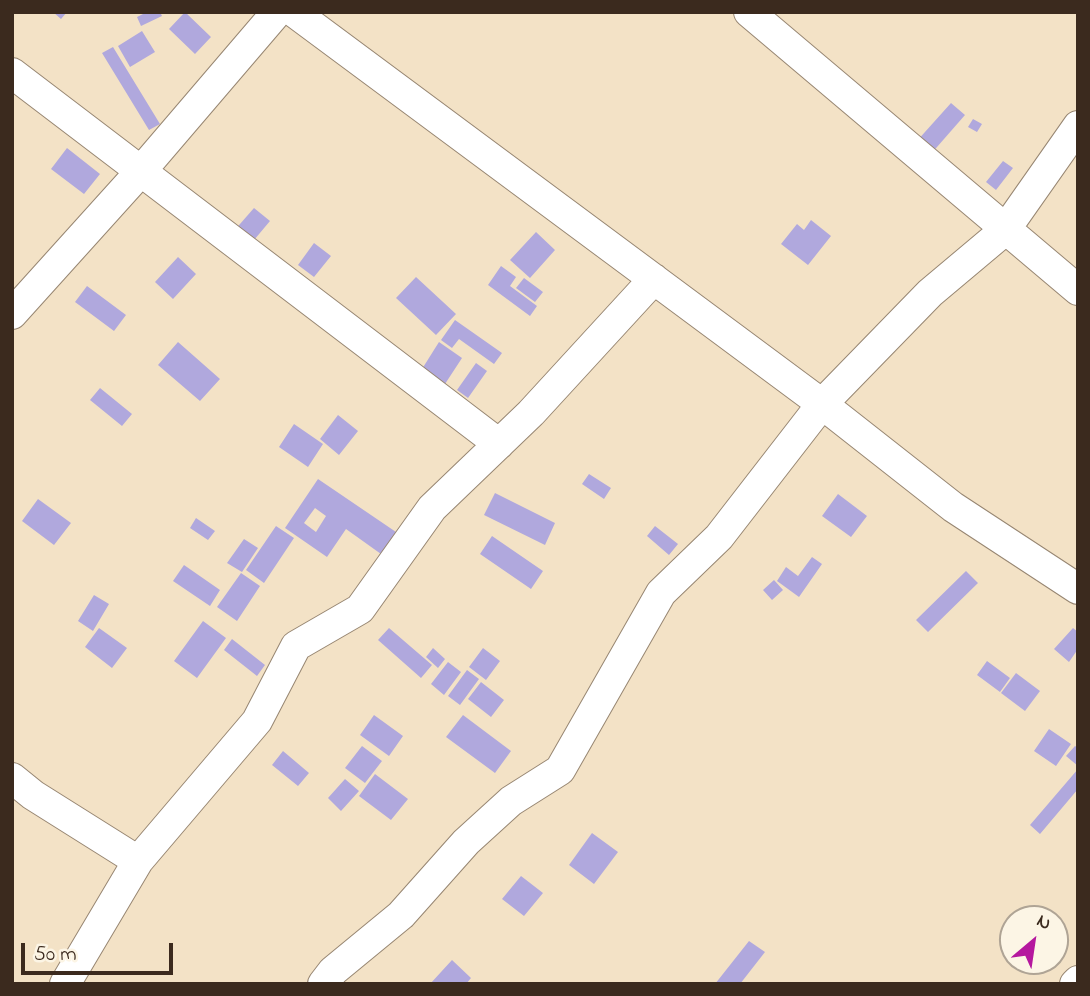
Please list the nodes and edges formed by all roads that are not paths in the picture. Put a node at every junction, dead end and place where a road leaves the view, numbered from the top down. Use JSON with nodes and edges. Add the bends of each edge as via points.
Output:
{"nodes":[{"id":1,"x":277,"y":12,"type":"edge"},
{"id":2,"x":294,"y":12,"type":"edge"},
{"id":3,"x":749,"y":12,"type":"edge"},
{"id":4,"x":12,"y":73,"type":"edge"},
{"id":5,"x":1078,"y":126,"type":"edge"},
{"id":6,"x":141,"y":172,"type":"junction"},
{"id":7,"x":1005,"y":230,"type":"junction"},
{"id":8,"x":653,"y":279,"type":"junction"},
{"id":9,"x":1078,"y":290,"type":"edge"},
{"id":10,"x":12,"y":314,"type":"edge"},
{"id":11,"x":822,"y":404,"type":"junction"},
{"id":12,"x":499,"y":444,"type":"junction"},
{"id":13,"x":1078,"y":589,"type":"edge"},
{"id":14,"x":12,"y":778,"type":"edge"},
{"id":15,"x":138,"y":861,"type":"junction"},
{"id":16,"x":65,"y":984,"type":"edge"},
{"id":17,"x":323,"y":984,"type":"edge"}],
"edges":[{"from":1,"to":6,"type":"street"},
{"from":2,"to":8,"type":"street"},
{"from":3,"to":7,"type":"street"},
{"from":4,"to":6,"type":"street"},
{"from":5,"to":7,"type":"street"},
{"from":6,"to":10,"type":"street"},
{"from":6,"to":12,"type":"street"},
{"from":7,"to":9,"type":"street"},
{"from":7,"to":11,"type":"street","via":[[930,293]]},
{"from":8,"to":11,"type":"street"},
{"from":8,"to":12,"type":"street"},
{"from":11,"to":13,"type":"street","via":[[953,507]]},
{"from":11,"to":17,"type":"street","via":[[719,537],[661,593],[560,770],[511,801],[466,842],[401,915]]},
{"from":12,"to":15,"type":"street","via":[[432,508],[360,609],[296,646],[257,721]]},
{"from":14,"to":15,"type":"street"},
{"from":15,"to":16,"type":"street"}]}
